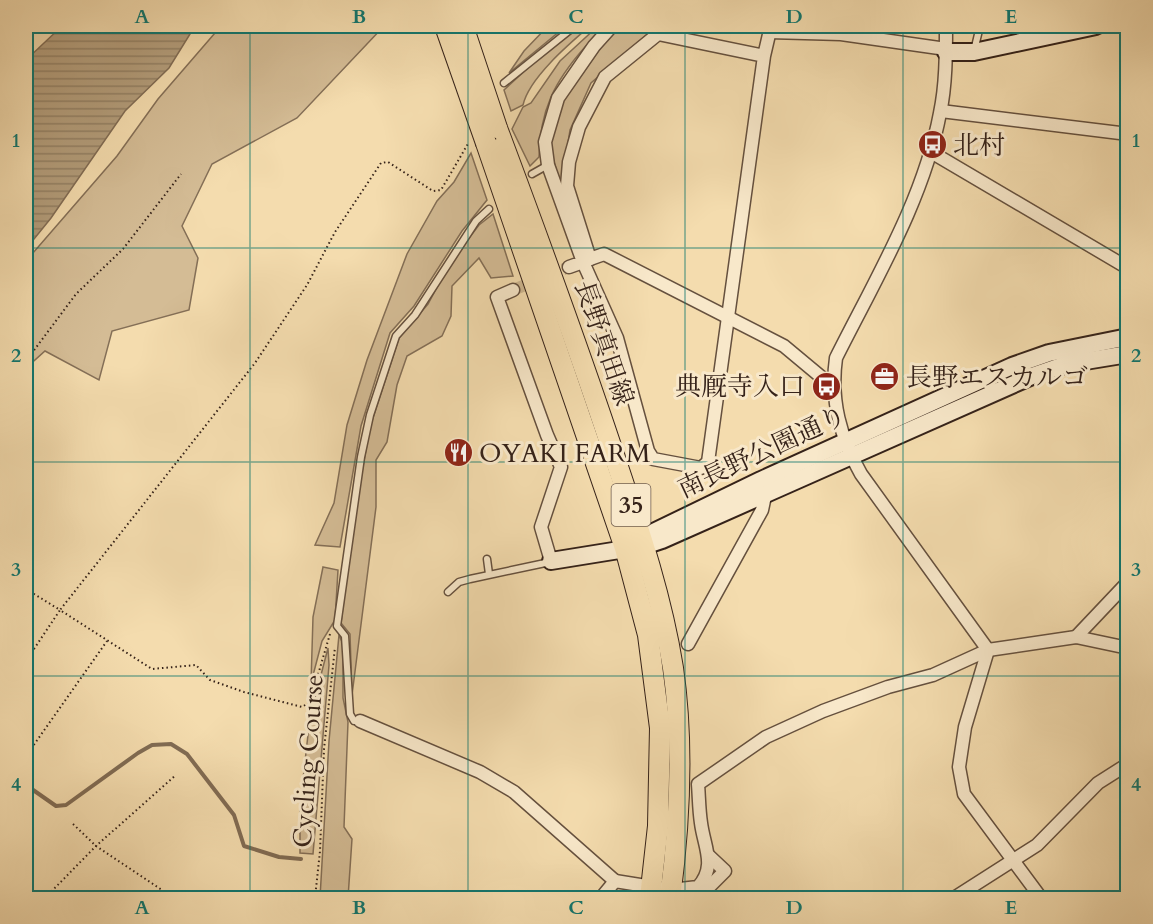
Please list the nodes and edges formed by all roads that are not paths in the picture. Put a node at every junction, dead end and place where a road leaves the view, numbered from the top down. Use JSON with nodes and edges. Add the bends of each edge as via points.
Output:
{"nodes":[{"id":1,"x":445,"y":26,"type":"edge"},
{"id":2,"x":463,"y":26,"type":"edge"},
{"id":3,"x":575,"y":26,"type":"edge"},
{"id":4,"x":612,"y":26,"type":"edge"},
{"id":5,"x":946,"y":26,"type":"edge"},
{"id":6,"x":980,"y":26,"type":"edge"},
{"id":7,"x":1096,"y":26,"type":"edge"},
{"id":8,"x":770,"y":29,"type":"edge"},
{"id":9,"x":946,"y":51,"type":"junction"},
{"id":10,"x":974,"y":52,"type":"junction"},
{"id":11,"x":764,"y":56,"type":"junction"},
{"id":12,"x":504,"y":83,"type":"dead end"},
{"id":13,"x":941,"y":111,"type":"junction"},
{"id":14,"x":1128,"y":134,"type":"edge"},
{"id":15,"x":484,"y":137,"type":"junction"},
{"id":16,"x":931,"y":152,"type":"junction"},
{"id":17,"x":548,"y":165,"type":"junction"},
{"id":18,"x":532,"y":174,"type":"dead end"},
{"id":19,"x":489,"y":209,"type":"dead end"},
{"id":20,"x":586,"y":261,"type":"junction"},
{"id":21,"x":569,"y":267,"type":"tunnel mouth"},
{"id":22,"x":1128,"y":268,"type":"edge"},
{"id":23,"x":513,"y":290,"type":"tunnel mouth"},
{"id":24,"x":729,"y":316,"type":"junction"},
{"id":25,"x":1128,"y":337,"type":"edge"},
{"id":26,"x":1128,"y":354,"type":"edge"},
{"id":27,"x":832,"y":386,"type":"junction"},
{"id":28,"x":849,"y":449,"type":"junction"},
{"id":29,"x":765,"y":496,"type":"junction"},
{"id":30,"x":637,"y":543,"type":"junction"},
{"id":31,"x":487,"y":559,"type":"dead end"},
{"id":32,"x":551,"y":561,"type":"junction"},
{"id":33,"x":489,"y":574,"type":"junction"},
{"id":34,"x":1128,"y":582,"type":"edge"},
{"id":35,"x":448,"y":592,"type":"dead end"},
{"id":36,"x":1076,"y":638,"type":"junction"},
{"id":37,"x":688,"y":644,"type":"dead end"},
{"id":38,"x":1128,"y":648,"type":"edge"},
{"id":39,"x":988,"y":650,"type":"junction"},
{"id":40,"x":360,"y":721,"type":"joint"},
{"id":41,"x":1128,"y":765,"type":"edge"},
{"id":42,"x":709,"y":856,"type":"junction"},
{"id":43,"x":1012,"y":859,"type":"junction"},
{"id":44,"x":615,"y":880,"type":"junction"},
{"id":45,"x":702,"y":890,"type":"edge"},
{"id":46,"x":650,"y":893,"type":"edge"},
{"id":47,"x":671,"y":894,"type":"edge"},
{"id":48,"x":601,"y":898,"type":"edge"},
{"id":49,"x":954,"y":898,"type":"edge"},
{"id":50,"x":1041,"y":898,"type":"edge"}],
"edges":[{"from":1,"to":15,"type":"main road","name":"長野真田線","number":"35","bridge":true},
{"from":2,"to":15,"type":"main road","name":"長野真田線","number":"35","bridge":true},
{"from":3,"to":12,"type":"lane"},
{"from":4,"to":17,"type":"street","via":[[558,98],[545,142]]},
{"from":5,"to":9,"type":"street"},
{"from":6,"to":10,"type":"lane"},
{"from":7,"to":10,"type":"street"},
{"from":8,"to":9,"type":"street","via":[[841,34]]},
{"from":8,"to":11,"type":"street"},
{"from":9,"to":10,"type":"street"},
{"from":9,"to":13,"type":"street"},
{"from":11,"to":20,"type":"street","via":[[658,34],[605,77],[579,127],[568,162],[567,186]]},
{"from":11,"to":24,"type":"street"},
{"from":13,"to":14,"type":"street"},
{"from":13,"to":16,"type":"street"},
{"from":15,"to":30,"type":"main road","name":"長野真田線","number":"35"},
{"from":16,"to":22,"type":"street"},
{"from":16,"to":27,"type":"street","via":[[909,209],[836,358]]},
{"from":17,"to":18,"type":"lane"},
{"from":17,"to":20,"type":"street"},
{"from":19,"to":40,"type":"lane","via":[[476,220],[415,315],[396,336],[370,415],[337,626],[345,636],[350,714],[354,721]]},
{"from":20,"to":21,"type":"street"},
{"from":20,"to":24,"type":"street","via":[[604,254]]},
{"from":20,"to":24,"type":"street","via":[[617,338],[653,459],[701,468],[708,462]]},
{"from":23,"to":32,"type":"street","via":[[497,297],[561,467],[541,527]]},
{"from":24,"to":27,"type":"street","via":[[784,346]]},
{"from":25,"to":28,"type":"street","name":"南長野公園通り","via":[[1058,350],[1012,366]]},
{"from":26,"to":28,"type":"street","name":"南長野公園通り","via":[[1067,364]]},
{"from":27,"to":28,"type":"street"},
{"from":28,"to":29,"type":"street","name":"南長野公園通り"},
{"from":28,"to":30,"type":"street","name":"南長野公園通り"},
{"from":28,"to":39,"type":"street","via":[[861,474]]},
{"from":29,"to":30,"type":"street","name":"南長野公園通り"},
{"from":29,"to":37,"type":"street","via":[[762,510]]},
{"from":30,"to":32,"type":"street"},
{"from":30,"to":46,"type":"main road","name":"長野真田線","number":"35","via":[[660,728],[658,826]]},
{"from":30,"to":47,"type":"main road","name":"長野真田線","number":"35","via":[[666,634],[677,711],[680,790]]},
{"from":31,"to":33,"type":"lane"},
{"from":32,"to":33,"type":"lane"},
{"from":33,"to":35,"type":"lane","via":[[459,582]]},
{"from":34,"to":36,"type":"street"},
{"from":36,"to":38,"type":"street"},
{"from":36,"to":39,"type":"street"},
{"from":39,"to":42,"type":"street","via":[[933,675],[888,687],[766,737],[698,784],[701,824]]},
{"from":39,"to":43,"type":"street","via":[[965,727],[959,767],[964,794]]},
{"from":40,"to":44,"type":"street","via":[[480,772],[514,792]]},
{"from":41,"to":43,"type":"street","via":[[1098,783],[1037,845]]},
{"from":42,"to":45,"type":"street"},
{"from":42,"to":45,"type":"street","via":[[725,871]]},
{"from":43,"to":49,"type":"street"},
{"from":43,"to":50,"type":"street"},
{"from":44,"to":46,"type":"street"},
{"from":44,"to":48,"type":"street"},
{"from":45,"to":47,"type":"street"},
{"from":46,"to":47,"type":"street"}]}
